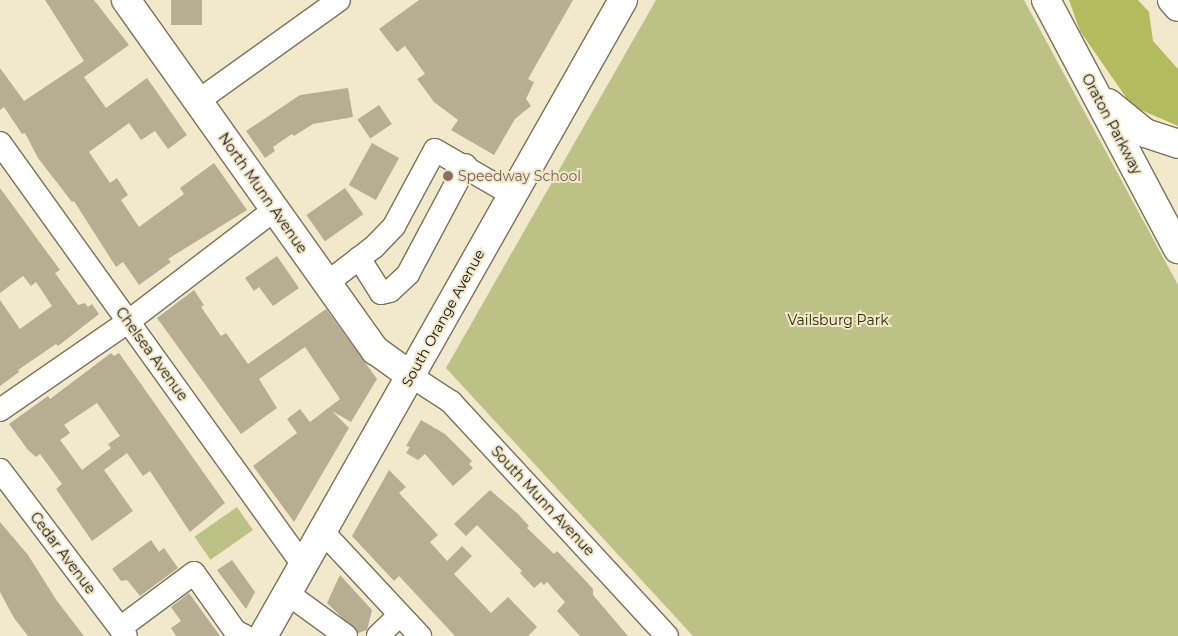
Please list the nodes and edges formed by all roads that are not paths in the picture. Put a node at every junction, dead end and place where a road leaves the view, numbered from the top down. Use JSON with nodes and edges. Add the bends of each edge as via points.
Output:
{"nodes":[{"id":1,"x":126,"y":0,"type":"edge"},
{"id":2,"x":339,"y":0,"type":"edge"},
{"id":3,"x":623,"y":0,"type":"edge"},
{"id":4,"x":1046,"y":0,"type":"edge"},
{"id":5,"x":1172,"y":0,"type":"edge"},
{"id":6,"x":1178,"y":7,"type":"edge"},
{"id":7,"x":1093,"y":88,"type":"junction"},
{"id":8,"x":198,"y":100,"type":"junction"},
{"id":9,"x":0,"y":143,"type":"edge"},
{"id":10,"x":1178,"y":144,"type":"edge"},
{"id":11,"x":466,"y":166,"type":"junction"},
{"id":12,"x":513,"y":195,"type":"junction"},
{"id":13,"x":274,"y":210,"type":"junction"},
{"id":14,"x":1174,"y":227,"type":"edge"},
{"id":15,"x":359,"y":258,"type":"junction"},
{"id":16,"x":327,"y":283,"type":"junction"},
{"id":17,"x":129,"y":321,"type":"junction"},
{"id":18,"x":410,"y":376,"type":"junction"},
{"id":19,"x":0,"y":410,"type":"edge"},
{"id":20,"x":0,"y":470,"type":"edge"},
{"id":21,"x":322,"y":531,"type":"junction"},
{"id":22,"x":303,"y":565,"type":"junction"},
{"id":23,"x":287,"y":594,"type":"junction"},
{"id":24,"x":400,"y":614,"type":"junction"},
{"id":25,"x":123,"y":632,"type":"edge"},
{"id":26,"x":244,"y":636,"type":"edge"},
{"id":27,"x":263,"y":636,"type":"edge"},
{"id":28,"x":346,"y":636,"type":"edge"},
{"id":29,"x":378,"y":636,"type":"edge"},
{"id":30,"x":420,"y":636,"type":"edge"},
{"id":31,"x":667,"y":636,"type":"edge"}],
"edges":[{"from":1,"to":8,"type":"main road","name":"North Munn Avenue"},
{"from":2,"to":8,"type":"street"},
{"from":3,"to":12,"type":"main road","name":"South Orange Avenue"},
{"from":4,"to":7,"type":"main road","name":"Oraton Parkway"},
{"from":5,"to":6,"type":"main road"},
{"from":7,"to":10,"type":"main road","via":[[1136,128],[1155,138]]},
{"from":7,"to":14,"type":"main road","name":"Oraton Parkway"},
{"from":8,"to":13,"type":"main road","name":"North Munn Avenue"},
{"from":9,"to":17,"type":"street","name":"Chelsea Avenue"},
{"from":11,"to":12,"type":"street"},
{"from":11,"to":15,"type":"street","via":[[435,150],[394,226]]},
{"from":11,"to":15,"type":"street","via":[[408,274],[390,291],[381,293]]},
{"from":12,"to":18,"type":"main road","name":"South Orange Avenue"},
{"from":13,"to":16,"type":"main road","name":"North Munn Avenue"},
{"from":13,"to":17,"type":"street"},
{"from":15,"to":16,"type":"street"},
{"from":16,"to":18,"type":"main road","name":"North Munn Avenue","via":[[381,356]]},
{"from":17,"to":19,"type":"street"},
{"from":17,"to":22,"type":"street","name":"Chelsea Avenue"},
{"from":18,"to":21,"type":"main road","name":"South Orange Avenue"},
{"from":18,"to":31,"type":"street","name":"South Munn Avenue","via":[[451,402]]},
{"from":20,"to":25,"type":"street","name":"Cedar Avenue"},
{"from":21,"to":22,"type":"main road","name":"South Orange Avenue"},
{"from":21,"to":24,"type":"street"},
{"from":22,"to":23,"type":"main road","name":"South Orange Avenue"},
{"from":23,"to":27,"type":"main road","name":"South Orange Avenue"},
{"from":23,"to":28,"type":"street"},
{"from":24,"to":29,"type":"street"},
{"from":24,"to":30,"type":"street"},
{"from":25,"to":26,"type":"street","via":[[194,574],[235,631]]}]}
